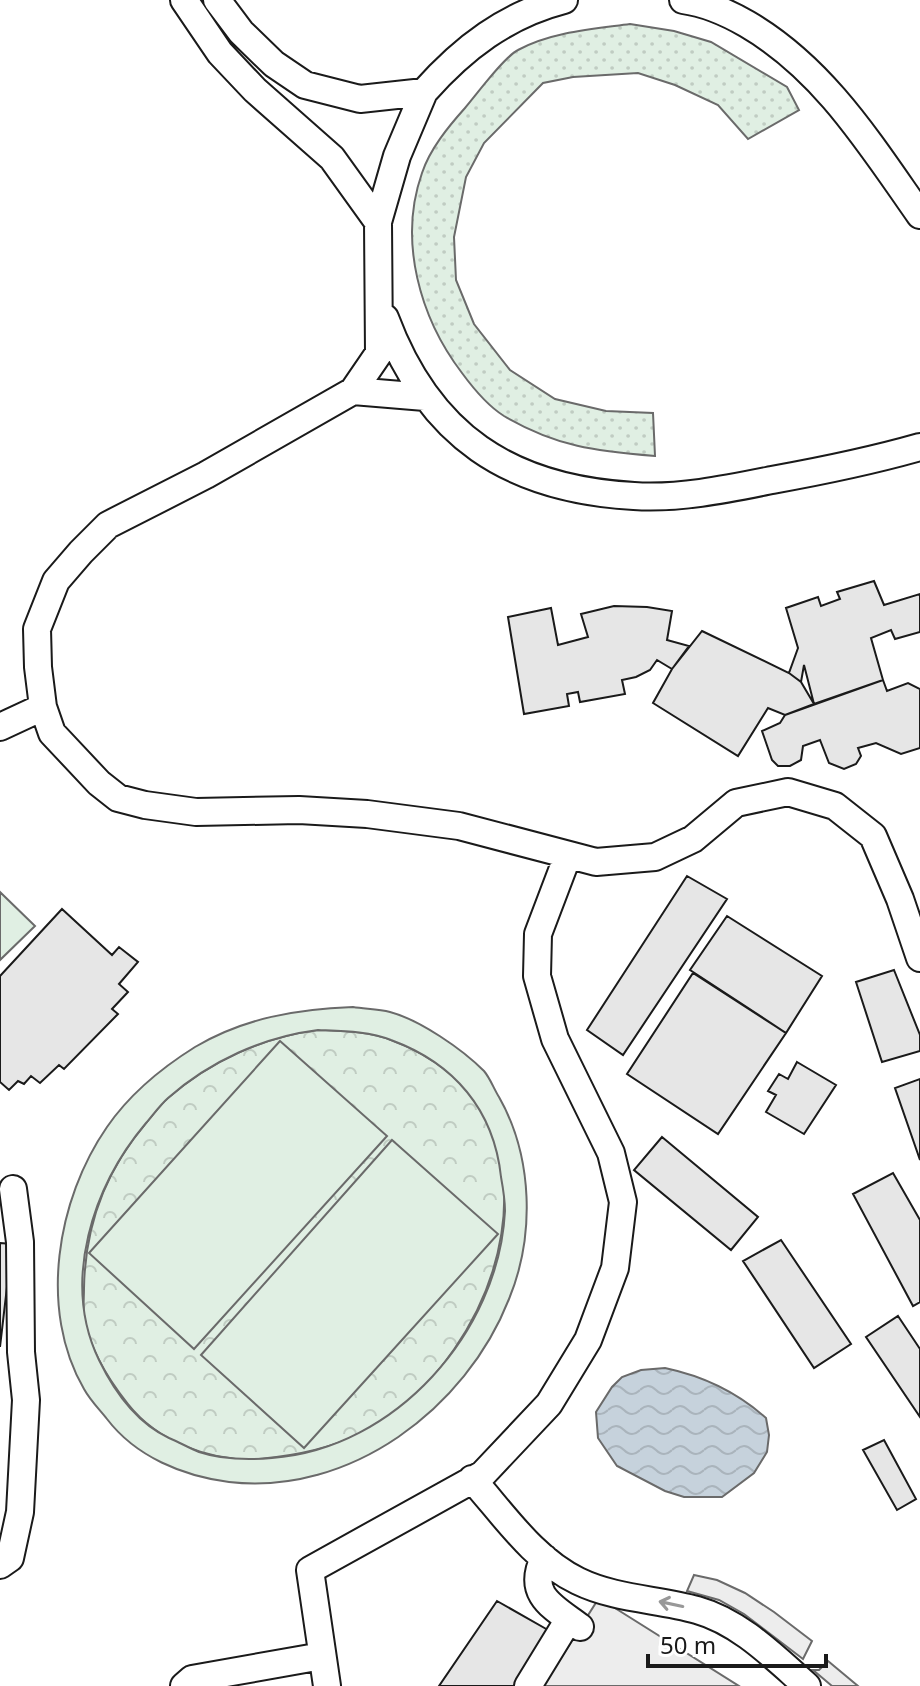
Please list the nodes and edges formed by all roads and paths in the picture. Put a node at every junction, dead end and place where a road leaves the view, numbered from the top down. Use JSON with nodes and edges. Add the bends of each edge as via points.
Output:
{"nodes":[{"id":1,"x":184,"y":0,"type":"edge"},
{"id":2,"x":217,"y":0,"type":"edge"},
{"id":3,"x":564,"y":0,"type":"edge"},
{"id":4,"x":683,"y":0,"type":"edge"},
{"id":5,"x":424,"y":92,"type":"junction"},
{"id":6,"x":920,"y":215,"type":"edge"},
{"id":7,"x":378,"y":222,"type":"junction"},
{"id":8,"x":380,"y":304,"type":"junction"},
{"id":9,"x":353,"y":391,"type":"junction"},
{"id":10,"x":425,"y":397,"type":"junction"},
{"id":11,"x":920,"y":447,"type":"edge"},
{"id":12,"x":43,"y":707,"type":"junction"},
{"id":13,"x":0,"y":727,"type":"edge"},
{"id":14,"x":568,"y":855,"type":"junction"},
{"id":15,"x":920,"y":958,"type":"edge"},
{"id":16,"x":13,"y":1189,"type":"dead end"},
{"id":17,"x":472,"y":1479,"type":"junction"},
{"id":18,"x":544,"y":1558,"type":"junction"},
{"id":19,"x":0,"y":1565,"type":"edge"},
{"id":20,"x":322,"y":1656,"type":"junction"},
{"id":21,"x":541,"y":1673,"type":"edge"},
{"id":22,"x":184,"y":1686,"type":"edge"},
{"id":23,"x":327,"y":1686,"type":"edge"},
{"id":24,"x":807,"y":1686,"type":"edge"}],
"edges":[{"from":1,"to":7,"type":"lane","via":[[220,53],[332,158]]},
{"from":2,"to":5,"type":"lane","via":[[274,64],[305,85],[360,99]]},
{"from":3,"to":5,"type":"lane","via":[[497,27],[449,64]]},
{"from":4,"to":6,"type":"lane","via":[[718,10],[777,41],[814,74]]},
{"from":5,"to":7,"type":"lane","via":[[397,156]]},
{"from":7,"to":8,"type":"lane"},
{"from":8,"to":9,"type":"lane","via":[[379,353]]},
{"from":8,"to":10,"type":"lane","via":[[393,341]]},
{"from":9,"to":10,"type":"lane"},
{"from":9,"to":12,"type":"lane","via":[[108,525],[81,552],[56,581],[37,629]]},
{"from":10,"to":11,"type":"lane","via":[[470,443],[513,471],[565,488],[636,497],[711,492]]},
{"from":12,"to":13,"type":"lane"},
{"from":12,"to":14,"type":"lane","via":[[52,733],[118,798],[166,810],[299,810],[429,822]]},
{"from":14,"to":15,"type":"lane","via":[[596,862],[655,857],[693,839],[736,803],[788,792],[835,806],[873,836]]},
{"from":14,"to":17,"type":"lane","via":[[538,934],[537,976],[555,1039],[611,1153],[623,1202],[615,1268],[588,1340],[549,1404],[483,1474]]},
{"from":16,"to":19,"type":"lane","via":[[26,1400],[20,1512],[10,1558]]},
{"from":17,"to":18,"type":"lane"},
{"from":17,"to":20,"type":"lane","via":[[310,1570]]},
{"from":18,"to":21,"type":"lane","via":[[537,1586],[546,1602],[574,1623]]},
{"from":24,"to":18,"type":"lane","one_way":true,"via":[[722,1620],[699,1610],[599,1590]]},
{"from":20,"to":22,"type":"lane","via":[[192,1679]]},
{"from":20,"to":23,"type":"lane"}]}
